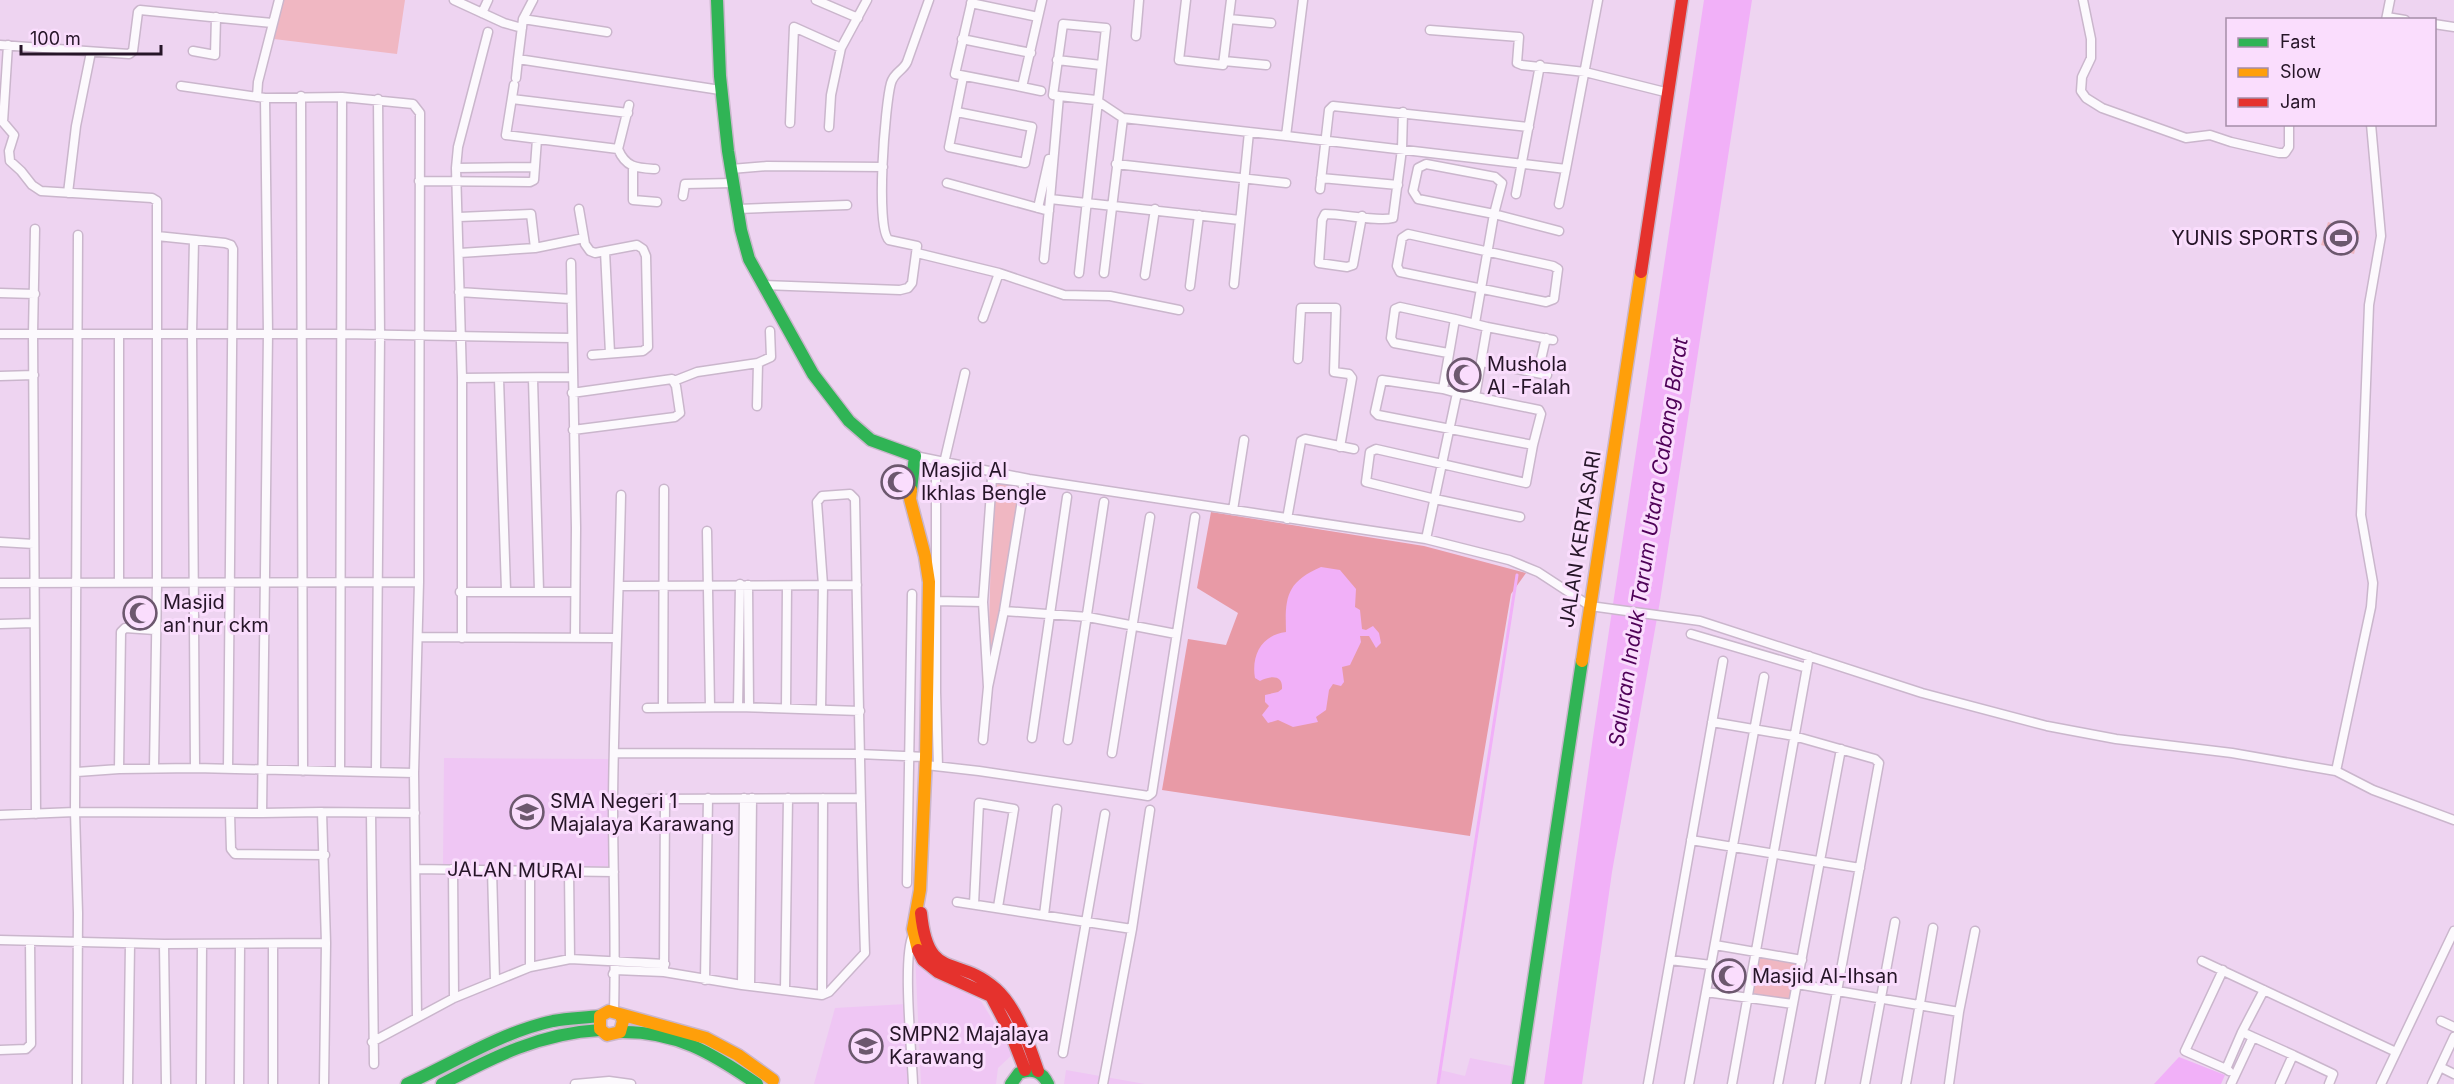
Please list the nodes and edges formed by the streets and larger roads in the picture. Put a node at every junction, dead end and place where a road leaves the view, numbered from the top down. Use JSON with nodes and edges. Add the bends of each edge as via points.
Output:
{"nodes":[{"id":1,"x":279,"y":0,"type":"edge"},
{"id":2,"x":454,"y":0,"type":"edge"},
{"id":3,"x":488,"y":0,"type":"edge"},
{"id":4,"x":533,"y":0,"type":"edge"},
{"id":5,"x":717,"y":0,"type":"edge"},
{"id":6,"x":816,"y":0,"type":"edge"},
{"id":7,"x":867,"y":0,"type":"edge"},
{"id":8,"x":929,"y":0,"type":"edge"},
{"id":9,"x":1042,"y":0,"type":"edge"},
{"id":10,"x":1138,"y":0,"type":"edge"},
{"id":11,"x":1186,"y":0,"type":"edge"},
{"id":12,"x":1231,"y":0,"type":"edge"},
{"id":13,"x":1303,"y":0,"type":"edge"},
{"id":14,"x":1598,"y":0,"type":"edge"},
{"id":15,"x":1682,"y":0,"type":"edge"},
{"id":16,"x":2083,"y":0,"type":"edge"},
{"id":17,"x":2390,"y":0,"type":"edge"},
{"id":18,"x":972,"y":1,"type":"edge"},
{"id":19,"x":482,"y":13,"type":"junction"},
{"id":20,"x":216,"y":17,"type":"junction"},
{"id":21,"x":1038,"y":17,"type":"junction"},
{"id":22,"x":858,"y":18,"type":"junction"},
{"id":23,"x":2386,"y":18,"type":"edge"},
{"id":24,"x":1228,"y":19,"type":"junction"},
{"id":25,"x":272,"y":23,"type":"junction"},
{"id":26,"x":1271,"y":23,"type":"dead end"},
{"id":27,"x":523,"y":24,"type":"junction"},
{"id":28,"x":2436,"y":24,"type":"edge"},
{"id":29,"x":2454,"y":27,"type":"edge"},
{"id":30,"x":1430,"y":30,"type":"dead end"},
{"id":31,"x":488,"y":32,"type":"dead end"},
{"id":32,"x":608,"y":32,"type":"dead end"},
{"id":33,"x":1136,"y":36,"type":"dead end"},
{"id":34,"x":962,"y":39,"type":"junction"},
{"id":35,"x":4,"y":45,"type":"edge"},
{"id":36,"x":841,"y":48,"type":"junction"},
{"id":37,"x":91,"y":51,"type":"junction"},
{"id":38,"x":193,"y":51,"type":"dead end"},
{"id":39,"x":1030,"y":53,"type":"junction"},
{"id":40,"x":519,"y":58,"type":"junction"},
{"id":41,"x":1057,"y":60,"type":"junction"},
{"id":42,"x":1224,"y":61,"type":"junction"},
{"id":43,"x":1101,"y":65,"type":"junction"},
{"id":44,"x":1266,"y":65,"type":"dead end"},
{"id":45,"x":1540,"y":66,"type":"junction"},
{"id":46,"x":1585,"y":72,"type":"junction"},
{"id":47,"x":963,"y":77,"type":"junction"},
{"id":48,"x":182,"y":86,"type":"dead end"},
{"id":49,"x":1022,"y":87,"type":"junction"},
{"id":50,"x":720,"y":90,"type":"junction"},
{"id":51,"x":1041,"y":91,"type":"dead end"},
{"id":52,"x":1669,"y":93,"type":"junction"},
{"id":53,"x":302,"y":96,"type":"junction"},
{"id":54,"x":1059,"y":96,"type":"junction"},
{"id":55,"x":261,"y":97,"type":"junction"},
{"id":56,"x":342,"y":97,"type":"junction"},
{"id":57,"x":378,"y":99,"type":"junction"},
{"id":58,"x":512,"y":99,"type":"junction"},
{"id":59,"x":1096,"y":100,"type":"junction"},
{"id":60,"x":957,"y":112,"type":"junction"},
{"id":61,"x":1403,"y":112,"type":"junction"},
{"id":62,"x":1123,"y":118,"type":"junction"},
{"id":63,"x":790,"y":123,"type":"dead end"},
{"id":64,"x":1057,"y":126,"type":"junction"},
{"id":65,"x":2289,"y":126,"type":"edge"},
{"id":66,"x":2371,"y":126,"type":"edge"},
{"id":67,"x":829,"y":127,"type":"dead end"},
{"id":68,"x":1529,"y":127,"type":"junction"},
{"id":69,"x":1249,"y":132,"type":"junction"},
{"id":70,"x":1286,"y":136,"type":"junction"},
{"id":71,"x":537,"y":139,"type":"junction"},
{"id":72,"x":1325,"y":141,"type":"junction"},
{"id":73,"x":618,"y":149,"type":"junction"},
{"id":74,"x":1402,"y":149,"type":"junction"},
{"id":75,"x":1522,"y":163,"type":"junction"},
{"id":76,"x":1116,"y":164,"type":"junction"},
{"id":77,"x":535,"y":166,"type":"junction"},
{"id":78,"x":883,"y":167,"type":"junction"},
{"id":79,"x":456,"y":168,"type":"junction"},
{"id":80,"x":633,"y":168,"type":"junction"},
{"id":81,"x":655,"y":169,"type":"dead end"},
{"id":82,"x":730,"y":169,"type":"junction"},
{"id":83,"x":1566,"y":169,"type":"junction"},
{"id":84,"x":1244,"y":178,"type":"junction"},
{"id":85,"x":1321,"y":178,"type":"junction"},
{"id":86,"x":419,"y":181,"type":"junction"},
{"id":87,"x":457,"y":181,"type":"junction"},
{"id":88,"x":732,"y":183,"type":"junction"},
{"id":89,"x":947,"y":183,"type":"dead end"},
{"id":90,"x":1286,"y":183,"type":"dead end"},
{"id":91,"x":1398,"y":185,"type":"junction"},
{"id":92,"x":1320,"y":189,"type":"dead end"},
{"id":93,"x":68,"y":193,"type":"junction"},
{"id":94,"x":1516,"y":194,"type":"dead end"},
{"id":95,"x":683,"y":196,"type":"dead end"},
{"id":96,"x":1050,"y":199,"type":"junction"},
{"id":97,"x":657,"y":202,"type":"dead end"},
{"id":98,"x":1087,"y":203,"type":"junction"},
{"id":99,"x":1558,"y":204,"type":"dead end"},
{"id":100,"x":847,"y":205,"type":"dead end"},
{"id":101,"x":1112,"y":205,"type":"junction"},
{"id":102,"x":1038,"y":208,"type":"junction"},
{"id":103,"x":579,"y":209,"type":"dead end"},
{"id":104,"x":738,"y":209,"type":"junction"},
{"id":105,"x":1155,"y":209,"type":"junction"},
{"id":106,"x":1049,"y":211,"type":"junction"},
{"id":107,"x":1494,"y":214,"type":"junction"},
{"id":108,"x":1199,"y":215,"type":"junction"},
{"id":109,"x":1362,"y":216,"type":"junction"},
{"id":110,"x":459,"y":218,"type":"junction"},
{"id":111,"x":1240,"y":220,"type":"junction"},
{"id":112,"x":35,"y":229,"type":"dead end"},
{"id":113,"x":1559,"y":231,"type":"dead end"},
{"id":114,"x":78,"y":235,"type":"dead end"},
{"id":115,"x":157,"y":236,"type":"junction"},
{"id":116,"x":584,"y":238,"type":"junction"},
{"id":117,"x":194,"y":240,"type":"junction"},
{"id":118,"x":535,"y":248,"type":"junction"},
{"id":119,"x":1487,"y":250,"type":"junction"},
{"id":120,"x":605,"y":251,"type":"junction"},
{"id":121,"x":460,"y":253,"type":"junction"},
{"id":122,"x":918,"y":253,"type":"junction"},
{"id":123,"x":1044,"y":259,"type":"dead end"},
{"id":124,"x":571,"y":262,"type":"dead end"},
{"id":125,"x":999,"y":273,"type":"junction"},
{"id":126,"x":1079,"y":273,"type":"dead end"},
{"id":127,"x":1104,"y":273,"type":"dead end"},
{"id":128,"x":1145,"y":275,"type":"dead end"},
{"id":129,"x":1234,"y":284,"type":"dead end"},
{"id":130,"x":763,"y":285,"type":"junction"},
{"id":131,"x":1190,"y":286,"type":"dead end"},
{"id":132,"x":1479,"y":288,"type":"junction"},
{"id":133,"x":459,"y":292,"type":"junction"},
{"id":134,"x":0,"y":293,"type":"edge"},
{"id":135,"x":35,"y":294,"type":"junction"},
{"id":136,"x":571,"y":299,"type":"junction"},
{"id":137,"x":1179,"y":310,"type":"dead end"},
{"id":138,"x":983,"y":318,"type":"dead end"},
{"id":139,"x":1455,"y":318,"type":"junction"},
{"id":140,"x":1475,"y":323,"type":"junction"},
{"id":141,"x":1487,"y":327,"type":"junction"},
{"id":142,"x":770,"y":331,"type":"dead end"},
{"id":143,"x":77,"y":333,"type":"junction"},
{"id":144,"x":192,"y":333,"type":"junction"},
{"id":145,"x":268,"y":333,"type":"junction"},
{"id":146,"x":343,"y":333,"type":"junction"},
{"id":147,"x":0,"y":334,"type":"edge"},
{"id":148,"x":33,"y":334,"type":"junction"},
{"id":149,"x":119,"y":334,"type":"junction"},
{"id":150,"x":157,"y":334,"type":"junction"},
{"id":151,"x":230,"y":334,"type":"junction"},
{"id":152,"x":302,"y":334,"type":"junction"},
{"id":153,"x":380,"y":335,"type":"junction"},
{"id":154,"x":419,"y":335,"type":"junction"},
{"id":155,"x":460,"y":337,"type":"junction"},
{"id":156,"x":572,"y":338,"type":"junction"},
{"id":157,"x":610,"y":353,"type":"junction"},
{"id":158,"x":1448,"y":353,"type":"junction"},
{"id":159,"x":592,"y":355,"type":"dead end"},
{"id":160,"x":1298,"y":359,"type":"dead end"},
{"id":161,"x":1482,"y":362,"type":"junction"},
{"id":162,"x":758,"y":363,"type":"junction"},
{"id":163,"x":965,"y":374,"type":"dead end"},
{"id":164,"x":34,"y":375,"type":"junction"},
{"id":165,"x":0,"y":376,"type":"edge"},
{"id":166,"x":572,"y":377,"type":"junction"},
{"id":167,"x":462,"y":378,"type":"junction"},
{"id":168,"x":500,"y":379,"type":"junction"},
{"id":169,"x":533,"y":379,"type":"junction"},
{"id":170,"x":674,"y":381,"type":"junction"},
{"id":171,"x":1443,"y":389,"type":"junction"},
{"id":172,"x":572,"y":393,"type":"junction"},
{"id":173,"x":1457,"y":393,"type":"junction"},
{"id":174,"x":1475,"y":397,"type":"junction"},
{"id":175,"x":757,"y":406,"type":"dead end"},
{"id":176,"x":1451,"y":428,"type":"junction"},
{"id":177,"x":573,"y":430,"type":"junction"},
{"id":178,"x":1244,"y":440,"type":"dead end"},
{"id":179,"x":1533,"y":445,"type":"junction"},
{"id":180,"x":1340,"y":447,"type":"junction"},
{"id":181,"x":1354,"y":449,"type":"dead end"},
{"id":182,"x":915,"y":456,"type":"junction"},
{"id":183,"x":1442,"y":462,"type":"junction"},
{"id":184,"x":944,"y":463,"type":"junction"},
{"id":185,"x":936,"y":478,"type":"dead end"},
{"id":186,"x":664,"y":489,"type":"dead end"},
{"id":187,"x":621,"y":495,"type":"dead end"},
{"id":188,"x":1067,"y":497,"type":"dead end"},
{"id":189,"x":1435,"y":499,"type":"junction"},
{"id":190,"x":1104,"y":502,"type":"dead end"},
{"id":191,"x":1233,"y":510,"type":"junction"},
{"id":192,"x":1150,"y":516,"type":"dead end"},
{"id":193,"x":1195,"y":517,"type":"dead end"},
{"id":194,"x":1520,"y":518,"type":"dead end"},
{"id":195,"x":1287,"y":519,"type":"junction"},
{"id":196,"x":707,"y":531,"type":"dead end"},
{"id":197,"x":1426,"y":539,"type":"junction"},
{"id":198,"x":0,"y":542,"type":"edge"},
{"id":199,"x":34,"y":544,"type":"junction"},
{"id":200,"x":33,"y":582,"type":"junction"},
{"id":201,"x":302,"y":582,"type":"junction"},
{"id":202,"x":342,"y":582,"type":"junction"},
{"id":203,"x":378,"y":582,"type":"junction"},
{"id":204,"x":419,"y":582,"type":"junction"},
{"id":205,"x":0,"y":583,"type":"edge"},
{"id":206,"x":77,"y":583,"type":"junction"},
{"id":207,"x":119,"y":583,"type":"junction"},
{"id":208,"x":229,"y":583,"type":"junction"},
{"id":209,"x":266,"y":583,"type":"junction"},
{"id":210,"x":158,"y":584,"type":"junction"},
{"id":211,"x":194,"y":584,"type":"junction"},
{"id":212,"x":663,"y":584,"type":"junction"},
{"id":213,"x":709,"y":584,"type":"junction"},
{"id":214,"x":744,"y":585,"type":"junction"},
{"id":215,"x":823,"y":585,"type":"junction"},
{"id":216,"x":857,"y":585,"type":"junction"},
{"id":217,"x":620,"y":586,"type":"junction"},
{"id":218,"x":787,"y":586,"type":"junction"},
{"id":219,"x":506,"y":590,"type":"junction"},
{"id":220,"x":539,"y":591,"type":"junction"},
{"id":221,"x":460,"y":592,"type":"junction"},
{"id":222,"x":575,"y":592,"type":"junction"},
{"id":223,"x":912,"y":594,"type":"dead end"},
{"id":224,"x":936,"y":601,"type":"junction"},
{"id":225,"x":983,"y":602,"type":"junction"},
{"id":226,"x":1590,"y":606,"type":"junction"},
{"id":227,"x":1004,"y":610,"type":"junction"},
{"id":228,"x":1050,"y":613,"type":"junction"},
{"id":229,"x":1088,"y":617,"type":"junction"},
{"id":230,"x":34,"y":623,"type":"junction"},
{"id":231,"x":0,"y":624,"type":"edge"},
{"id":232,"x":1133,"y":625,"type":"junction"},
{"id":233,"x":155,"y":630,"type":"junction"},
{"id":234,"x":1176,"y":634,"type":"junction"},
{"id":235,"x":1691,"y":634,"type":"dead end"},
{"id":236,"x":418,"y":637,"type":"junction"},
{"id":237,"x":574,"y":637,"type":"junction"},
{"id":238,"x":462,"y":638,"type":"junction"},
{"id":239,"x":617,"y":638,"type":"junction"},
{"id":240,"x":1809,"y":656,"type":"junction"},
{"id":241,"x":1723,"y":661,"type":"dead end"},
{"id":242,"x":1807,"y":668,"type":"junction"},
{"id":243,"x":1764,"y":677,"type":"dead end"},
{"id":244,"x":988,"y":687,"type":"junction"},
{"id":245,"x":710,"y":707,"type":"junction"},
{"id":246,"x":738,"y":707,"type":"junction"},
{"id":247,"x":749,"y":707,"type":"junction"},
{"id":248,"x":786,"y":707,"type":"junction"},
{"id":249,"x":647,"y":708,"type":"dead end"},
{"id":250,"x":663,"y":708,"type":"junction"},
{"id":251,"x":821,"y":708,"type":"junction"},
{"id":252,"x":860,"y":711,"type":"junction"},
{"id":253,"x":1712,"y":722,"type":"junction"},
{"id":254,"x":1754,"y":729,"type":"junction"},
{"id":255,"x":1794,"y":736,"type":"junction"},
{"id":256,"x":1032,"y":738,"type":"dead end"},
{"id":257,"x":983,"y":740,"type":"dead end"},
{"id":258,"x":1068,"y":740,"type":"dead end"},
{"id":259,"x":1841,"y":748,"type":"junction"},
{"id":260,"x":614,"y":753,"type":"junction"},
{"id":261,"x":1112,"y":753,"type":"dead end"},
{"id":262,"x":859,"y":754,"type":"junction"},
{"id":263,"x":909,"y":756,"type":"junction"},
{"id":264,"x":930,"y":763,"type":"junction"},
{"id":265,"x":154,"y":768,"type":"junction"},
{"id":266,"x":195,"y":768,"type":"junction"},
{"id":267,"x":119,"y":769,"type":"junction"},
{"id":268,"x":228,"y":769,"type":"junction"},
{"id":269,"x":340,"y":770,"type":"junction"},
{"id":270,"x":263,"y":771,"type":"junction"},
{"id":271,"x":303,"y":771,"type":"junction"},
{"id":272,"x":376,"y":771,"type":"junction"},
{"id":273,"x":77,"y":772,"type":"junction"},
{"id":274,"x":414,"y":773,"type":"junction"},
{"id":275,"x":2341,"y":774,"type":"junction"},
{"id":276,"x":708,"y":798,"type":"junction"},
{"id":277,"x":748,"y":798,"type":"junction"},
{"id":278,"x":788,"y":798,"type":"junction"},
{"id":279,"x":824,"y":798,"type":"junction"},
{"id":280,"x":860,"y":798,"type":"junction"},
{"id":281,"x":646,"y":799,"type":"dead end"},
{"id":282,"x":665,"y":799,"type":"junction"},
{"id":283,"x":1057,"y":809,"type":"dead end"},
{"id":284,"x":1150,"y":810,"type":"dead end"},
{"id":285,"x":75,"y":812,"type":"junction"},
{"id":286,"x":322,"y":812,"type":"junction"},
{"id":287,"x":230,"y":813,"type":"junction"},
{"id":288,"x":262,"y":813,"type":"junction"},
{"id":289,"x":371,"y":813,"type":"junction"},
{"id":290,"x":416,"y":813,"type":"junction"},
{"id":291,"x":36,"y":814,"type":"junction"},
{"id":292,"x":1105,"y":814,"type":"dead end"},
{"id":293,"x":0,"y":815,"type":"edge"},
{"id":294,"x":2454,"y":820,"type":"edge"},
{"id":295,"x":1691,"y":840,"type":"junction"},
{"id":296,"x":1733,"y":846,"type":"junction"},
{"id":297,"x":1774,"y":853,"type":"junction"},
{"id":298,"x":324,"y":855,"type":"junction"},
{"id":299,"x":1820,"y":861,"type":"junction"},
{"id":300,"x":1860,"y":868,"type":"junction"},
{"id":301,"x":416,"y":869,"type":"junction"},
{"id":302,"x":453,"y":870,"type":"junction"},
{"id":303,"x":492,"y":870,"type":"junction"},
{"id":304,"x":530,"y":870,"type":"junction"},
{"id":305,"x":569,"y":871,"type":"junction"},
{"id":306,"x":614,"y":872,"type":"junction"},
{"id":307,"x":907,"y":883,"type":"dead end"},
{"id":308,"x":920,"y":890,"type":"junction"},
{"id":309,"x":957,"y":902,"type":"dead end"},
{"id":310,"x":974,"y":904,"type":"junction"},
{"id":311,"x":998,"y":907,"type":"junction"},
{"id":312,"x":1044,"y":915,"type":"junction"},
{"id":313,"x":1086,"y":921,"type":"junction"},
{"id":314,"x":1895,"y":922,"type":"dead end"},
{"id":315,"x":1933,"y":928,"type":"dead end"},
{"id":316,"x":913,"y":929,"type":"junction"},
{"id":317,"x":1132,"y":929,"type":"junction"},
{"id":318,"x":2454,"y":931,"type":"edge"},
{"id":319,"x":1975,"y":932,"type":"dead end"},
{"id":320,"x":0,"y":940,"type":"edge"},
{"id":321,"x":30,"y":941,"type":"junction"},
{"id":322,"x":78,"y":942,"type":"junction"},
{"id":323,"x":326,"y":943,"type":"junction"},
{"id":324,"x":130,"y":944,"type":"junction"},
{"id":325,"x":164,"y":944,"type":"junction"},
{"id":326,"x":202,"y":944,"type":"junction"},
{"id":327,"x":273,"y":944,"type":"junction"},
{"id":328,"x":240,"y":945,"type":"junction"},
{"id":329,"x":1715,"y":945,"type":"junction"},
{"id":330,"x":1756,"y":952,"type":"junction"},
{"id":331,"x":570,"y":960,"type":"junction"},
{"id":332,"x":1670,"y":960,"type":"junction"},
{"id":333,"x":1802,"y":960,"type":"junction"},
{"id":334,"x":2202,"y":961,"type":"dead end"},
{"id":335,"x":1711,"y":965,"type":"junction"},
{"id":336,"x":615,"y":966,"type":"junction"},
{"id":337,"x":530,"y":967,"type":"junction"},
{"id":338,"x":664,"y":968,"type":"junction"},
{"id":339,"x":2223,"y":970,"type":"junction"},
{"id":340,"x":495,"y":980,"type":"junction"},
{"id":341,"x":705,"y":980,"type":"junction"},
{"id":342,"x":1797,"y":984,"type":"junction"},
{"id":343,"x":746,"y":986,"type":"junction"},
{"id":344,"x":1837,"y":989,"type":"junction"},
{"id":345,"x":785,"y":990,"type":"junction"},
{"id":346,"x":2264,"y":990,"type":"junction"},
{"id":347,"x":1706,"y":992,"type":"junction"},
{"id":348,"x":822,"y":995,"type":"junction"},
{"id":349,"x":1748,"y":997,"type":"junction"},
{"id":350,"x":1880,"y":997,"type":"junction"},
{"id":351,"x":454,"y":998,"type":"junction"},
{"id":352,"x":1793,"y":1004,"type":"junction"},
{"id":353,"x":1920,"y":1004,"type":"junction"},
{"id":354,"x":1959,"y":1012,"type":"junction"},
{"id":355,"x":611,"y":1013,"type":"junction"},
{"id":356,"x":417,"y":1017,"type":"junction"},
{"id":357,"x":2440,"y":1021,"type":"dead end"},
{"id":358,"x":2454,"y":1027,"type":"edge"},
{"id":359,"x":600,"y":1030,"type":"junction"},
{"id":360,"x":620,"y":1032,"type":"junction"},
{"id":361,"x":2242,"y":1032,"type":"junction"},
{"id":362,"x":2253,"y":1037,"type":"junction"},
{"id":363,"x":2454,"y":1037,"type":"edge"},
{"id":364,"x":515,"y":1040,"type":"junction"},
{"id":365,"x":372,"y":1042,"type":"junction"},
{"id":366,"x":0,"y":1050,"type":"edge"},
{"id":367,"x":2396,"y":1052,"type":"junction"},
{"id":368,"x":1063,"y":1053,"type":"dead end"},
{"id":369,"x":2293,"y":1055,"type":"junction"},
{"id":370,"x":374,"y":1064,"type":"dead end"},
{"id":371,"x":2440,"y":1067,"type":"junction"},
{"id":372,"x":1031,"y":1070,"type":"junction"},
{"id":373,"x":2226,"y":1070,"type":"junction"},
{"id":374,"x":2236,"y":1074,"type":"junction"},
{"id":375,"x":2454,"y":1074,"type":"edge"},
{"id":376,"x":772,"y":1083,"type":"edge"},
{"id":377,"x":77,"y":1084,"type":"edge"},
{"id":378,"x":128,"y":1084,"type":"edge"},
{"id":379,"x":166,"y":1084,"type":"edge"},
{"id":380,"x":201,"y":1084,"type":"edge"},
{"id":381,"x":240,"y":1084,"type":"edge"},
{"id":382,"x":273,"y":1084,"type":"edge"},
{"id":383,"x":324,"y":1084,"type":"edge"},
{"id":384,"x":407,"y":1084,"type":"edge"},
{"id":385,"x":442,"y":1084,"type":"edge"},
{"id":386,"x":575,"y":1084,"type":"edge"},
{"id":387,"x":631,"y":1084,"type":"edge"},
{"id":388,"x":757,"y":1084,"type":"edge"},
{"id":389,"x":913,"y":1084,"type":"edge"},
{"id":390,"x":1011,"y":1084,"type":"edge"},
{"id":391,"x":1048,"y":1084,"type":"edge"},
{"id":392,"x":1103,"y":1084,"type":"edge"},
{"id":393,"x":1518,"y":1084,"type":"edge"},
{"id":394,"x":1648,"y":1084,"type":"edge"},
{"id":395,"x":1689,"y":1084,"type":"edge"},
{"id":396,"x":1732,"y":1084,"type":"edge"},
{"id":397,"x":1778,"y":1084,"type":"edge"},
{"id":398,"x":1820,"y":1084,"type":"edge"},
{"id":399,"x":1865,"y":1084,"type":"edge"},
{"id":400,"x":1906,"y":1084,"type":"edge"},
{"id":401,"x":1949,"y":1084,"type":"edge"},
{"id":402,"x":2231,"y":1084,"type":"edge"},
{"id":403,"x":2280,"y":1084,"type":"edge"},
{"id":404,"x":2329,"y":1084,"type":"edge"},
{"id":405,"x":2381,"y":1084,"type":"edge"},
{"id":406,"x":2432,"y":1084,"type":"edge"}],
"edges":[{"from":1,"to":25,"type":"street"},
{"from":2,"to":19,"type":"street"},
{"from":3,"to":19,"type":"street"},
{"from":4,"to":27,"type":"street"},
{"from":5,"to":50,"type":"street"},
{"from":6,"to":22,"type":"street"},
{"from":7,"to":22,"type":"street"},
{"from":8,"to":78,"type":"street","via":[[908,62],[894,74],[891,83]]},
{"from":9,"to":21,"type":"street"},
{"from":10,"to":33,"type":"street"},
{"from":11,"to":42,"type":"street","via":[[1179,60],[1223,65]]},
{"from":12,"to":24,"type":"street"},
{"from":13,"to":70,"type":"street"},
{"from":14,"to":46,"type":"street"},
{"from":15,"to":52,"type":"street","name":"JALAN KERTASARI"},
{"from":16,"to":65,"type":"street","via":[[2091,58],[2082,77],[2081,91],[2102,108],[2186,138],[2210,135],[2279,153],[2285,153],[2289,147]]},
{"from":17,"to":23,"type":"street"},
{"from":18,"to":21,"type":"street"},
{"from":18,"to":34,"type":"street"},
{"from":19,"to":27,"type":"street"},
{"from":20,"to":25,"type":"street"},
{"from":20,"to":37,"type":"street","via":[[140,9],[132,52],[126,55]]},
{"from":20,"to":38,"type":"street","via":[[215,55]]},
{"from":21,"to":39,"type":"street"},
{"from":22,"to":36,"type":"street"},
{"from":24,"to":26,"type":"street"},
{"from":24,"to":42,"type":"street"},
{"from":25,"to":55,"type":"street","via":[[258,82]]},
{"from":27,"to":32,"type":"street"},
{"from":27,"to":40,"type":"street"},
{"from":28,"to":29,"type":"street"},
{"from":30,"to":45,"type":"street","via":[[1519,37],[1517,63]]},
{"from":31,"to":79,"type":"street"},
{"from":34,"to":39,"type":"street"},
{"from":34,"to":47,"type":"street","via":[[955,74]]},
{"from":35,"to":37,"type":"street"},
{"from":35,"to":93,"type":"street","via":[[3,122],[14,135],[10,161],[37,190]]},
{"from":36,"to":63,"type":"street","via":[[794,27]]},
{"from":36,"to":67,"type":"street"},
{"from":37,"to":93,"type":"street"},
{"from":39,"to":49,"type":"street"},
{"from":40,"to":50,"type":"street"},
{"from":40,"to":58,"type":"street"},
{"from":41,"to":43,"type":"street"},
{"from":41,"to":43,"type":"street","via":[[1063,24],[1106,28]]},
{"from":41,"to":54,"type":"street","via":[[1053,95]]},
{"from":42,"to":44,"type":"street"},
{"from":43,"to":59,"type":"street"},
{"from":45,"to":46,"type":"street"},
{"from":45,"to":68,"type":"street"},
{"from":46,"to":52,"type":"street"},
{"from":46,"to":83,"type":"street"},
{"from":47,"to":49,"type":"street"},
{"from":47,"to":60,"type":"street"},
{"from":48,"to":55,"type":"street"},
{"from":49,"to":51,"type":"street"},
{"from":50,"to":82,"type":"street"},
{"from":52,"to":226,"type":"street","name":"JALAN KERTASARI"},
{"from":53,"to":55,"type":"street"},
{"from":53,"to":56,"type":"street"},
{"from":53,"to":152,"type":"street"},
{"from":54,"to":59,"type":"street"},
{"from":54,"to":64,"type":"street"},
{"from":55,"to":145,"type":"street"},
{"from":56,"to":57,"type":"street"},
{"from":56,"to":146,"type":"street"},
{"from":57,"to":86,"type":"street","via":[[413,104],[419,110]]},
{"from":57,"to":153,"type":"street"},
{"from":58,"to":71,"type":"street","via":[[506,135]]},
{"from":58,"to":73,"type":"street","via":[[628,109]]},
{"from":59,"to":62,"type":"street"},
{"from":59,"to":98,"type":"street"},
{"from":60,"to":60,"type":"street","via":[[950,147],[1025,163],[1032,127]]},
{"from":61,"to":68,"type":"street"},
{"from":61,"to":72,"type":"street","via":[[1334,106],[1329,110]]},
{"from":61,"to":74,"type":"street"},
{"from":62,"to":69,"type":"street"},
{"from":62,"to":76,"type":"street"},
{"from":64,"to":96,"type":"street"},
{"from":64,"to":102,"type":"street"},
{"from":66,"to":275,"type":"street","via":[[2381,236],[2369,305],[2361,515],[2373,583]]},
{"from":68,"to":75,"type":"street"},
{"from":69,"to":70,"type":"street"},
{"from":69,"to":84,"type":"street"},
{"from":70,"to":72,"type":"street"},
{"from":71,"to":73,"type":"street"},
{"from":71,"to":77,"type":"street"},
{"from":72,"to":74,"type":"street"},
{"from":72,"to":85,"type":"street"},
{"from":73,"to":80,"type":"street"},
{"from":74,"to":75,"type":"street"},
{"from":74,"to":91,"type":"street"},
{"from":75,"to":83,"type":"street"},
{"from":75,"to":94,"type":"street"},
{"from":76,"to":84,"type":"street"},
{"from":76,"to":101,"type":"street"},
{"from":77,"to":79,"type":"street"},
{"from":77,"to":87,"type":"street","via":[[534,180],[530,182]]},
{"from":78,"to":82,"type":"street"},
{"from":78,"to":122,"type":"street","via":[[885,236],[917,246]]},
{"from":79,"to":87,"type":"street"},
{"from":80,"to":81,"type":"street"},
{"from":80,"to":97,"type":"street","via":[[633,200]]},
{"from":82,"to":88,"type":"street"},
{"from":83,"to":99,"type":"street"},
{"from":84,"to":90,"type":"street"},
{"from":84,"to":111,"type":"street"},
{"from":85,"to":91,"type":"street"},
{"from":85,"to":92,"type":"street"},
{"from":86,"to":87,"type":"street"},
{"from":86,"to":154,"type":"street"},
{"from":87,"to":110,"type":"street"},
{"from":88,"to":95,"type":"street","via":[[685,184]]},
{"from":88,"to":104,"type":"street"},
{"from":89,"to":102,"type":"street"},
{"from":91,"to":109,"type":"street","via":[[1393,218]]},
{"from":93,"to":115,"type":"street","via":[[155,199]]},
{"from":96,"to":98,"type":"street"},
{"from":96,"to":106,"type":"street"},
{"from":98,"to":101,"type":"street"},
{"from":98,"to":126,"type":"street"},
{"from":100,"to":104,"type":"street"},
{"from":101,"to":105,"type":"street"},
{"from":101,"to":127,"type":"street"},
{"from":102,"to":106,"type":"street"},
{"from":103,"to":116,"type":"street"},
{"from":104,"to":130,"type":"street","via":[[745,249]]},
{"from":105,"to":108,"type":"street"},
{"from":105,"to":128,"type":"street"},
{"from":106,"to":123,"type":"street"},
{"from":107,"to":107,"type":"street","via":[[1500,180],[1426,164],[1418,168],[1413,191],[1418,199]]},
{"from":107,"to":113,"type":"street"},
{"from":107,"to":119,"type":"street"},
{"from":108,"to":111,"type":"street"},
{"from":108,"to":131,"type":"street"},
{"from":109,"to":109,"type":"street","via":[[1353,265],[1319,263],[1324,215]]},
{"from":110,"to":118,"type":"street","via":[[531,214]]},
{"from":110,"to":121,"type":"street"},
{"from":111,"to":129,"type":"street"},
{"from":112,"to":135,"type":"street"},
{"from":114,"to":143,"type":"street"},
{"from":115,"to":117,"type":"street"},
{"from":115,"to":150,"type":"street"},
{"from":116,"to":118,"type":"street"},
{"from":116,"to":120,"type":"street","via":[[590,251]]},
{"from":117,"to":144,"type":"street"},
{"from":117,"to":151,"type":"street","via":[[232,247]]},
{"from":118,"to":121,"type":"street"},
{"from":119,"to":132,"type":"street"},
{"from":119,"to":132,"type":"street","via":[[1558,269],[1554,300],[1546,302]]},
{"from":119,"to":132,"type":"street","via":[[1408,234],[1402,238],[1397,266],[1400,272]]},
{"from":120,"to":157,"type":"street"},
{"from":120,"to":157,"type":"street","via":[[637,245],[646,256],[648,347],[643,351]]},
{"from":121,"to":133,"type":"street"},
{"from":122,"to":125,"type":"street"},
{"from":122,"to":130,"type":"street","via":[[912,283],[904,290]]},
{"from":124,"to":136,"type":"street"},
{"from":125,"to":137,"type":"street","via":[[1064,295],[1110,296]]},
{"from":125,"to":138,"type":"street"},
{"from":130,"to":182,"type":"street","via":[[813,374],[849,421],[871,440]]},
{"from":132,"to":140,"type":"street"},
{"from":133,"to":136,"type":"street"},
{"from":133,"to":155,"type":"street"},
{"from":134,"to":135,"type":"street"},
{"from":135,"to":148,"type":"street"},
{"from":136,"to":156,"type":"street"},
{"from":139,"to":140,"type":"street"},
{"from":139,"to":158,"type":"street"},
{"from":139,"to":158,"type":"street","via":[[1395,309],[1391,338],[1394,343]]},
{"from":140,"to":141,"type":"street"},
{"from":141,"to":161,"type":"street"},
{"from":141,"to":161,"type":"street","via":[[1549,339],[1543,373]]},
{"from":142,"to":162,"type":"street","via":[[771,357]]},
{"from":143,"to":148,"type":"street"},
{"from":143,"to":149,"type":"street"},
{"from":143,"to":206,"type":"street"},
{"from":144,"to":150,"type":"street"},
{"from":144,"to":151,"type":"street"},
{"from":144,"to":211,"type":"street"},
{"from":145,"to":151,"type":"street"},
{"from":145,"to":152,"type":"street"},
{"from":145,"to":209,"type":"street"},
{"from":146,"to":152,"type":"street"},
{"from":146,"to":153,"type":"street"},
{"from":146,"to":202,"type":"street"},
{"from":147,"to":148,"type":"street"},
{"from":148,"to":164,"type":"street"},
{"from":149,"to":150,"type":"street"},
{"from":149,"to":207,"type":"street"},
{"from":150,"to":210,"type":"street"},
{"from":151,"to":208,"type":"street"},
{"from":152,"to":201,"type":"street"},
{"from":153,"to":154,"type":"street"},
{"from":153,"to":203,"type":"street"},
{"from":154,"to":155,"type":"street"},
{"from":154,"to":204,"type":"street"},
{"from":155,"to":156,"type":"street"},
{"from":155,"to":167,"type":"street"},
{"from":156,"to":166,"type":"street"},
{"from":157,"to":159,"type":"street"},
{"from":158,"to":171,"type":"street"},
{"from":160,"to":180,"type":"street","via":[[1301,308],[1336,308],[1334,372],[1352,378]]},
{"from":161,"to":174,"type":"street"},
{"from":162,"to":170,"type":"street","via":[[697,372]]},
{"from":162,"to":175,"type":"street"},
{"from":163,"to":184,"type":"street"},
{"from":164,"to":165,"type":"street"},
{"from":164,"to":199,"type":"street"},
{"from":166,"to":169,"type":"street"},
{"from":166,"to":172,"type":"street"},
{"from":167,"to":168,"type":"street"},
{"from":167,"to":221,"type":"street"},
{"from":168,"to":169,"type":"street"},
{"from":168,"to":219,"type":"street"},
{"from":169,"to":220,"type":"street"},
{"from":170,"to":172,"type":"street"},
{"from":170,"to":177,"type":"street","via":[[678,416]]},
{"from":171,"to":173,"type":"street"},
{"from":171,"to":176,"type":"street","via":[[1382,380],[1375,412]]},
{"from":172,"to":177,"type":"street"},
{"from":173,"to":174,"type":"street"},
{"from":173,"to":176,"type":"street"},
{"from":174,"to":179,"type":"street","via":[[1539,410]]},
{"from":176,"to":179,"type":"street"},
{"from":176,"to":183,"type":"street"},
{"from":177,"to":222,"type":"street"},
{"from":178,"to":191,"type":"street"},
{"from":179,"to":183,"type":"street","via":[[1525,484]]},
{"from":180,"to":181,"type":"street"},
{"from":180,"to":195,"type":"street","via":[[1301,441]]},
{"from":182,"to":184,"type":"street"},
{"from":182,"to":264,"type":"street","via":[[910,499],[929,582]]},
{"from":183,"to":189,"type":"street"},
{"from":183,"to":189,"type":"street","via":[[1376,449],[1370,452],[1365,479],[1369,484]]},
{"from":184,"to":191,"type":"street"},
{"from":185,"to":224,"type":"street"},
{"from":186,"to":212,"type":"street"},
{"from":187,"to":217,"type":"street"},
{"from":188,"to":228,"type":"street"},
{"from":189,"to":194,"type":"street"},
{"from":189,"to":197,"type":"street"},
{"from":190,"to":229,"type":"street"},
{"from":191,"to":195,"type":"street"},
{"from":192,"to":232,"type":"street"},
{"from":193,"to":234,"type":"street"},
{"from":195,"to":197,"type":"street"},
{"from":196,"to":213,"type":"street"},
{"from":197,"to":226,"type":"street","via":[[1509,560],[1538,572]]},
{"from":198,"to":199,"type":"street"},
{"from":199,"to":200,"type":"street"},
{"from":200,"to":205,"type":"street"},
{"from":200,"to":206,"type":"street"},
{"from":200,"to":230,"type":"street"},
{"from":201,"to":202,"type":"street"},
{"from":201,"to":209,"type":"street"},
{"from":201,"to":271,"type":"street"},
{"from":202,"to":203,"type":"street"},
{"from":202,"to":269,"type":"street"},
{"from":203,"to":204,"type":"street"},
{"from":203,"to":272,"type":"street"},
{"from":204,"to":236,"type":"street"},
{"from":206,"to":207,"type":"street"},
{"from":206,"to":273,"type":"street"},
{"from":207,"to":210,"type":"street"},
{"from":208,"to":209,"type":"street"},
{"from":208,"to":211,"type":"street"},
{"from":208,"to":268,"type":"street"},
{"from":209,"to":270,"type":"street"},
{"from":210,"to":211,"type":"street"},
{"from":210,"to":233,"type":"street"},
{"from":211,"to":266,"type":"street"},
{"from":212,"to":213,"type":"street"},
{"from":212,"to":217,"type":"street"},
{"from":212,"to":250,"type":"street"},
{"from":213,"to":214,"type":"street"},
{"from":213,"to":245,"type":"street"},
{"from":214,"to":218,"type":"street"},
{"from":214,"to":246,"type":"street"},
{"from":214,"to":247,"type":"street"},
{"from":215,"to":216,"type":"street"},
{"from":215,"to":216,"type":"street","via":[[817,502],[822,496],[850,494],[855,499]]},
{"from":215,"to":218,"type":"street"},
{"from":215,"to":251,"type":"street"},
{"from":216,"to":252,"type":"street"},
{"from":217,"to":239,"type":"street"},
{"from":218,"to":248,"type":"street"},
{"from":219,"to":220,"type":"street"},
{"from":219,"to":221,"type":"street"},
{"from":220,"to":222,"type":"street"},
{"from":221,"to":238,"type":"street"},
{"from":222,"to":237,"type":"street"},
{"from":223,"to":263,"type":"street"},
{"from":224,"to":225,"type":"street"},
{"from":224,"to":264,"type":"street"},
{"from":225,"to":227,"type":"street","via":[[990,481],[992,478],[1021,482],[1024,488]]},
{"from":225,"to":244,"type":"street"},
{"from":226,"to":240,"type":"street","via":[[1698,621]]},
{"from":226,"to":393,"type":"street","name":"JALAN KERTASARI"},
{"from":227,"to":228,"type":"street"},
{"from":227,"to":244,"type":"street"},
{"from":228,"to":229,"type":"street"},
{"from":228,"to":256,"type":"street"},
{"from":229,"to":232,"type":"street"},
{"from":229,"to":258,"type":"street"},
{"from":230,"to":231,"type":"street"},
{"from":230,"to":291,"type":"street"},
{"from":232,"to":234,"type":"street"},
{"from":232,"to":261,"type":"street"},
{"from":233,"to":265,"type":"street"},
{"from":233,"to":267,"type":"street","via":[[125,628],[121,632]]},
{"from":234,"to":264,"type":"street","via":[[1152,793],[1148,796]]},
{"from":235,"to":242,"type":"street"},
{"from":236,"to":238,"type":"street"},
{"from":236,"to":274,"type":"street"},
{"from":237,"to":238,"type":"street"},
{"from":237,"to":239,"type":"street"},
{"from":239,"to":260,"type":"street"},
{"from":240,"to":242,"type":"street"},
{"from":240,"to":275,"type":"street","via":[[1922,693],[2047,726],[2232,753]]},
{"from":241,"to":253,"type":"street"},
{"from":242,"to":255,"type":"street"},
{"from":243,"to":254,"type":"street"},
{"from":244,"to":257,"type":"street"},
{"from":245,"to":246,"type":"street"},
{"from":245,"to":250,"type":"street"},
{"from":246,"to":247,"type":"street"},
{"from":247,"to":248,"type":"street"},
{"from":248,"to":251,"type":"street"},
{"from":249,"to":250,"type":"street"},
{"from":251,"to":252,"type":"street"},
{"from":252,"to":262,"type":"street"},
{"from":253,"to":254,"type":"street"},
{"from":253,"to":295,"type":"street"},
{"from":254,"to":255,"type":"street"},
{"from":254,"to":296,"type":"street"},
{"from":255,"to":259,"type":"street"},
{"from":255,"to":297,"type":"street"},
{"from":259,"to":299,"type":"street"},
{"from":259,"to":300,"type":"street","via":[[1879,763]]},
{"from":260,"to":262,"type":"street"},
{"from":260,"to":306,"type":"street"},
{"from":262,"to":263,"type":"street"},
{"from":262,"to":280,"type":"street"},
{"from":263,"to":264,"type":"street"},
{"from":263,"to":307,"type":"street"},
{"from":264,"to":308,"type":"street"},
{"from":265,"to":266,"type":"street"},
{"from":265,"to":267,"type":"street"},
{"from":266,"to":268,"type":"street"},
{"from":267,"to":273,"type":"street"},
{"from":268,"to":270,"type":"street"},
{"from":269,"to":271,"type":"street"},
{"from":269,"to":272,"type":"street"},
{"from":270,"to":271,"type":"street"},
{"from":270,"to":288,"type":"street"},
{"from":272,"to":274,"type":"street"},
{"from":273,"to":285,"type":"street"},
{"from":274,"to":290,"type":"street"},
{"from":275,"to":294,"type":"street"},
{"from":276,"to":277,"type":"street"},
{"from":276,"to":282,"type":"street"},
{"from":276,"to":341,"type":"street"},
{"from":277,"to":278,"type":"street"},
{"from":277,"to":343,"type":"street"},
{"from":278,"to":279,"type":"street"},
{"from":278,"to":345,"type":"street"},
{"from":279,"to":280,"type":"street"},
{"from":279,"to":348,"type":"street"},
{"from":280,"to":348,"type":"street","via":[[865,953],[836,986]]},
{"from":281,"to":282,"type":"street"},
{"from":282,"to":338,"type":"street"},
{"from":283,"to":312,"type":"street"},
{"from":284,"to":317,"type":"street"},
{"from":285,"to":287,"type":"street"},
{"from":285,"to":291,"type":"street"},
{"from":285,"to":322,"type":"street"},
{"from":286,"to":288,"type":"street"},
{"from":286,"to":289,"type":"street"},
{"from":286,"to":298,"type":"street"},
{"from":287,"to":288,"type":"street"},
{"from":287,"to":298,"type":"street","via":[[231,849],[235,854]]},
{"from":289,"to":290,"type":"street"},
{"from":289,"to":365,"type":"street"},
{"from":290,"to":301,"type":"street"},
{"from":291,"to":293,"type":"street"},
{"from":292,"to":313,"type":"street"},
{"from":295,"to":296,"type":"street"},
{"from":295,"to":332,"type":"street"},
{"from":296,"to":297,"type":"street"},
{"from":296,"to":329,"type":"street"},
{"from":297,"to":299,"type":"street"},
{"from":297,"to":330,"type":"street"},
{"from":298,"to":323,"type":"street"},
{"from":299,"to":300,"type":"street"},
{"from":299,"to":333,"type":"street"},
{"from":300,"to":344,"type":"street"},
{"from":301,"to":302,"type":"street","name":"JALAN MURAI"},
{"from":301,"to":356,"type":"street"},
{"from":302,"to":303,"type":"street","name":"JALAN MURAI"},
{"from":302,"to":351,"type":"street"},
{"from":303,"to":304,"type":"street","name":"JALAN MURAI"},
{"from":303,"to":340,"type":"street"},
{"from":304,"to":305,"type":"street","name":"JALAN MURAI"},
{"from":304,"to":337,"type":"street"},
{"from":305,"to":306,"type":"street","name":"JALAN MURAI"},
{"from":305,"to":331,"type":"street"},
{"from":306,"to":336,"type":"street"},
{"from":308,"to":316,"type":"street"},
{"from":308,"to":372,"type":"street","via":[[925,946],[936,959],[999,992],[1031,1048]]},
{"from":309,"to":310,"type":"street"},
{"from":310,"to":311,"type":"street"},
{"from":310,"to":311,"type":"street","via":[[979,803],[1014,809]]},
{"from":311,"to":312,"type":"street"},
{"from":312,"to":313,"type":"street"},
{"from":313,"to":317,"type":"street"},
{"from":313,"to":368,"type":"street"},
{"from":314,"to":350,"type":"street"},
{"from":315,"to":353,"type":"street"},
{"from":316,"to":372,"type":"street","via":[[923,960],[938,972],[991,996]]},
{"from":316,"to":389,"type":"street","via":[[909,990]]},
{"from":317,"to":392,"type":"street"},
{"from":318,"to":367,"type":"street"},
{"from":319,"to":354,"type":"street"},
{"from":320,"to":321,"type":"street"},
{"from":321,"to":322,"type":"street"},
{"from":321,"to":366,"type":"street","via":[[31,1044],[26,1049]]},
{"from":322,"to":324,"type":"street"},
{"from":322,"to":377,"type":"street"},
{"from":323,"to":327,"type":"street"},
{"from":323,"to":383,"type":"street"},
{"from":324,"to":325,"type":"street"},
{"from":324,"to":378,"type":"street"},
{"from":325,"to":326,"type":"street"},
{"from":325,"to":379,"type":"street"},
{"from":326,"to":328,"type":"street"},
{"from":326,"to":380,"type":"street"},
{"from":327,"to":328,"type":"street"},
{"from":327,"to":382,"type":"street"},
{"from":328,"to":381,"type":"street"},
{"from":329,"to":330,"type":"street"},
{"from":329,"to":335,"type":"street"},
{"from":330,"to":333,"type":"street"},
{"from":330,"to":349,"type":"street"},
{"from":331,"to":336,"type":"street"},
{"from":331,"to":337,"type":"street"},
{"from":332,"to":335,"type":"street"},
{"from":332,"to":394,"type":"street"},
{"from":333,"to":342,"type":"street"},
{"from":334,"to":339,"type":"street"},
{"from":335,"to":347,"type":"street"},
{"from":336,"to":338,"type":"street"},
{"from":336,"to":355,"type":"street","via":[[610,982]]},
{"from":337,"to":340,"type":"street"},
{"from":338,"to":341,"type":"street"},
{"from":339,"to":346,"type":"street"},
{"from":339,"to":373,"type":"street","via":[[2185,1051]]},
{"from":340,"to":351,"type":"street"},
{"from":341,"to":343,"type":"street"},
{"from":342,"to":344,"type":"street"},
{"from":342,"to":352,"type":"street"},
{"from":343,"to":345,"type":"street"},
{"from":344,"to":350,"type":"street"},
{"from":344,"to":398,"type":"street"},
{"from":345,"to":348,"type":"street"},
{"from":346,"to":361,"type":"street"},
{"from":346,"to":367,"type":"street"},
{"from":347,"to":349,"type":"street"},
{"from":347,"to":395,"type":"street"},
{"from":349,"to":352,"type":"street"},
{"from":349,"to":396,"type":"street"},
{"from":350,"to":353,"type":"street"},
{"from":350,"to":399,"type":"street"},
{"from":351,"to":356,"type":"street"},
{"from":352,"to":397,"type":"street"},
{"from":353,"to":354,"type":"street"},
{"from":353,"to":400,"type":"street"},
{"from":354,"to":401,"type":"street"},
{"from":355,"to":359,"type":"street","via":[[598,1020]]},
{"from":355,"to":360,"type":"street","via":[[622,1021]]},
{"from":355,"to":364,"type":"street","via":[[557,1021]]},
{"from":355,"to":376,"type":"street","via":[[673,1025],[720,1042],[752,1063]]},
{"from":356,"to":365,"type":"street"},
{"from":357,"to":358,"type":"street"},
{"from":359,"to":360,"type":"street","via":[[607,1035]]},
{"from":359,"to":364,"type":"street"},
{"from":360,"to":388,"type":"street","via":[[643,1030],[686,1042],[709,1051]]},
{"from":361,"to":362,"type":"street"},
{"from":361,"to":373,"type":"street"},
{"from":362,"to":369,"type":"street"},
{"from":362,"to":374,"type":"street"},
{"from":363,"to":371,"type":"street"},
{"from":364,"to":384,"type":"street"},
{"from":364,"to":385,"type":"street"},
{"from":365,"to":370,"type":"street"},
{"from":367,"to":405,"type":"street"},
{"from":369,"to":403,"type":"street"},
{"from":369,"to":404,"type":"street","via":[[2333,1074]]},
{"from":371,"to":375,"type":"street"},
{"from":371,"to":406,"type":"street"},
{"from":372,"to":390,"type":"street","via":[[1014,1077]]},
{"from":372,"to":391,"type":"street","via":[[1043,1075]]},
{"from":373,"to":374,"type":"street"},
{"from":374,"to":402,"type":"street"},
{"from":386,"to":387,"type":"street"}]}
